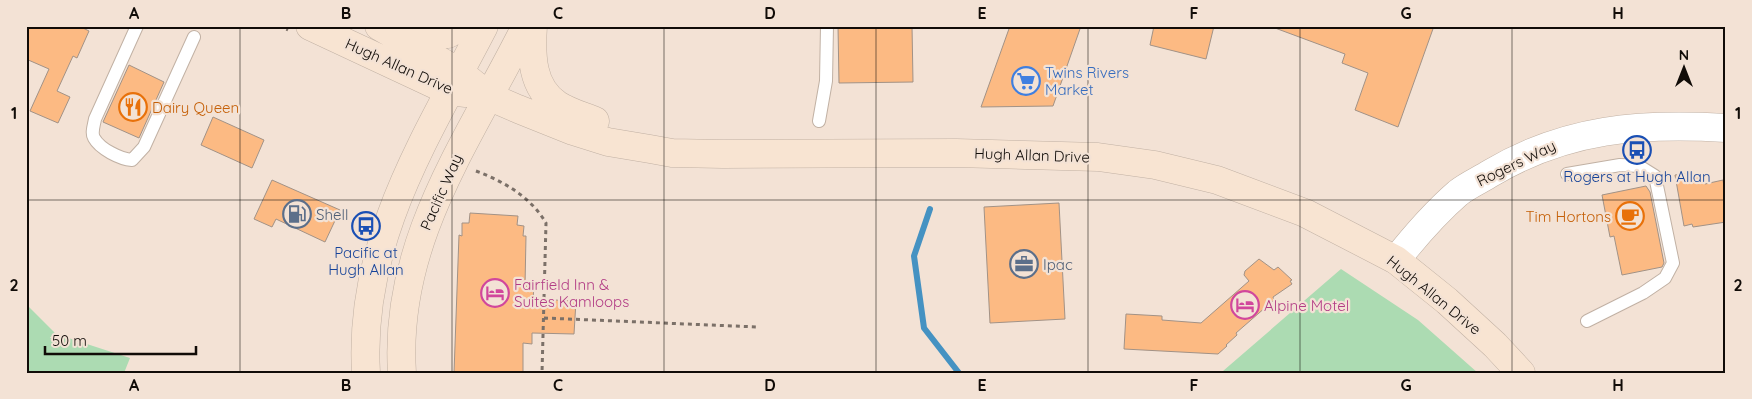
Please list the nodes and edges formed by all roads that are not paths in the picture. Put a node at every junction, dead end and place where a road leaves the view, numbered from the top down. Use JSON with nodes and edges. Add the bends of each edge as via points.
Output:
{"nodes":[{"id":1,"x":137,"y":26,"type":"edge"},
{"id":2,"x":310,"y":26,"type":"edge"},
{"id":3,"x":462,"y":26,"type":"edge"},
{"id":4,"x":484,"y":26,"type":"edge"},
{"id":5,"x":526,"y":26,"type":"edge"},
{"id":6,"x":533,"y":26,"type":"edge"},
{"id":7,"x":827,"y":26,"type":"edge"},
{"id":8,"x":385,"y":29,"type":"edge"},
{"id":9,"x":194,"y":37,"type":"dead end"},
{"id":10,"x":454,"y":82,"type":"junction"},
{"id":11,"x":490,"y":97,"type":"junction"},
{"id":12,"x":819,"y":120,"type":"dead end"},
{"id":13,"x":1726,"y":128,"type":"edge"},
{"id":14,"x":672,"y":153,"type":"junction"},
{"id":15,"x":1567,"y":174,"type":"dead end"},
{"id":16,"x":1396,"y":260,"type":"junction"},
{"id":17,"x":1587,"y":321,"type":"dead end"},
{"id":18,"x":366,"y":373,"type":"edge"},
{"id":19,"x":402,"y":373,"type":"edge"},
{"id":20,"x":1521,"y":373,"type":"edge"}],
"edges":[{"from":1,"to":9,"type":"lane","via":[[93,128],[94,137],[100,145],[124,159],[132,160],[144,148]]},
{"from":2,"to":10,"type":"main road","name":"Hugh Allan Drive"},
{"from":3,"to":8,"type":"main road","via":[[448,34]]},
{"from":4,"to":10,"type":"main road"},
{"from":5,"to":11,"type":"main road","name":"Pacific Way"},
{"from":6,"to":14,"type":"main road","via":[[532,60],[536,76],[546,94],[558,105]]},
{"from":7,"to":12,"type":"lane","via":[[826,81]]},
{"from":8,"to":10,"type":"main road","name":"Hugh Allan Drive"},
{"from":10,"to":11,"type":"main road","name":"Hugh Allan Drive"},
{"from":10,"to":18,"type":"main road","via":[[405,176],[376,261],[366,316]]},
{"from":11,"to":14,"type":"main road","name":"Hugh Allan Drive","via":[[608,142]]},
{"from":11,"to":19,"type":"main road","name":"Pacific Way","via":[[439,190],[411,268],[402,323]]},
{"from":13,"to":16,"type":"street","name":"Rogers Way","via":[[1644,126],[1557,141],[1506,164],[1460,192],[1415,236]]},
{"from":14,"to":16,"type":"main road","name":"Hugh Allan Drive","via":[[1041,154],[1146,164],[1217,180],[1281,203]]},
{"from":15,"to":17,"type":"lane","via":[[1620,165],[1638,166],[1655,176],[1673,263],[1665,278],[1658,283]]},
{"from":16,"to":20,"type":"main road","name":"Hugh Allan Drive","via":[[1447,301]]}]}
